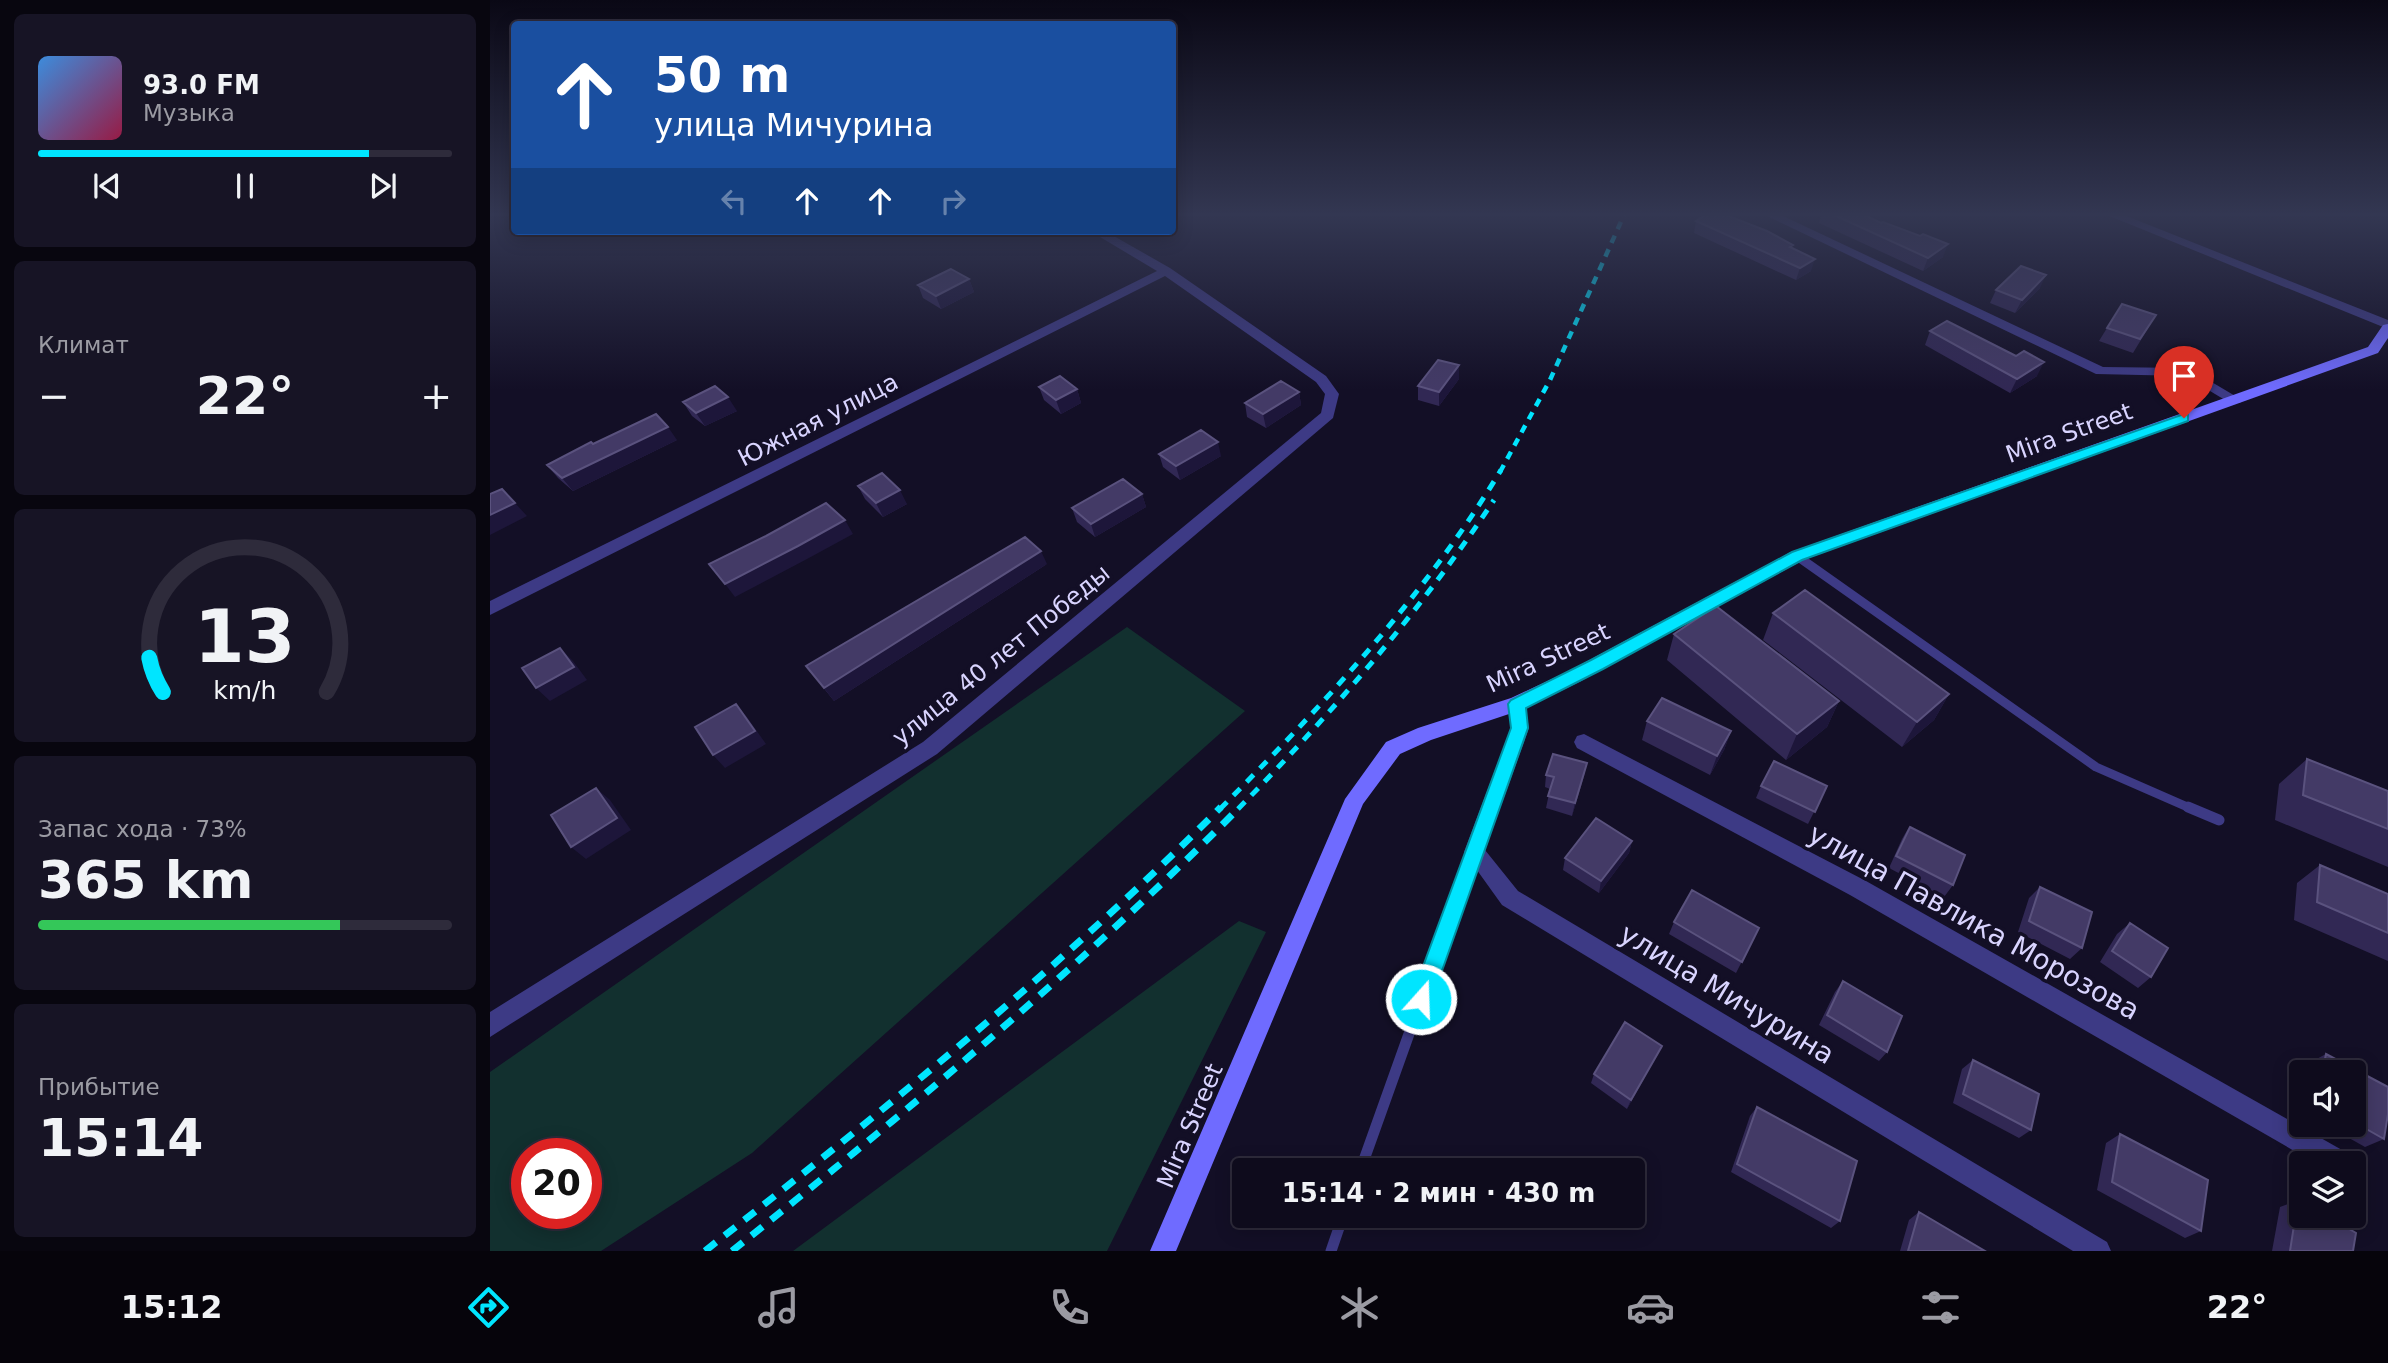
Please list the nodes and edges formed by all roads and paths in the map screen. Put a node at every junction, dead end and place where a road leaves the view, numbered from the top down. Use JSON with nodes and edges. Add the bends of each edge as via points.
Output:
{"nodes":[{"id":1,"x":1161,"y":273,"type":"edge"},
{"id":2,"x":1169,"y":273,"type":"edge"},
{"id":3,"x":1894,"y":273,"type":"edge"},
{"id":4,"x":2256,"y":273,"type":"edge"},
{"id":5,"x":2388,"y":327,"type":"edge"},
{"id":6,"x":2235,"y":400,"type":"junction"},
{"id":7,"x":1797,"y":556,"type":"junction"},
{"id":8,"x":490,"y":609,"type":"edge"},
{"id":9,"x":1517,"y":704,"type":"junction"},
{"id":10,"x":1584,"y":743,"type":"dead end"},
{"id":11,"x":2218,"y":820,"type":"dead end"},
{"id":12,"x":1474,"y":852,"type":"junction"},
{"id":13,"x":490,"y":1025,"type":"edge"},
{"id":14,"x":2321,"y":1151,"type":"edge"},
{"id":15,"x":1365,"y":1158,"type":"edge"},
{"id":16,"x":1339,"y":1228,"type":"edge"},
{"id":17,"x":1163,"y":1251,"type":"edge"},
{"id":18,"x":1331,"y":1251,"type":"edge"},
{"id":19,"x":2098,"y":1251,"type":"edge"}],
"edges":[{"from":1,"to":8,"type":"street","name":"Южная улица"},
{"from":2,"to":13,"type":"street","name":"улица 40 лет Победы","via":[[1321,379],[1332,394],[1328,415],[930,748]]},
{"from":3,"to":6,"type":"street","via":[[2101,371],[2188,372]]},
{"from":4,"to":5,"type":"street"},
{"from":5,"to":6,"type":"street","name":"Mira Street","via":[[2373,350]]},
{"from":6,"to":7,"type":"street","name":"Mira Street"},
{"from":7,"to":9,"type":"street","name":"Mira Street"},
{"from":7,"to":11,"type":"lane","via":[[2096,767]]},
{"from":9,"to":12,"type":"street","via":[[1520,728]]},
{"from":9,"to":17,"type":"street","name":"Mira Street","via":[[1393,748],[1355,799]]},
{"from":10,"to":14,"type":"street","name":"улица Павлика Морозова","via":[[1858,888]]},
{"from":12,"to":15,"type":"lane"},
{"from":12,"to":19,"type":"street","name":"улица Мичурина","via":[[1510,898]]},
{"from":16,"to":18,"type":"lane"}]}
